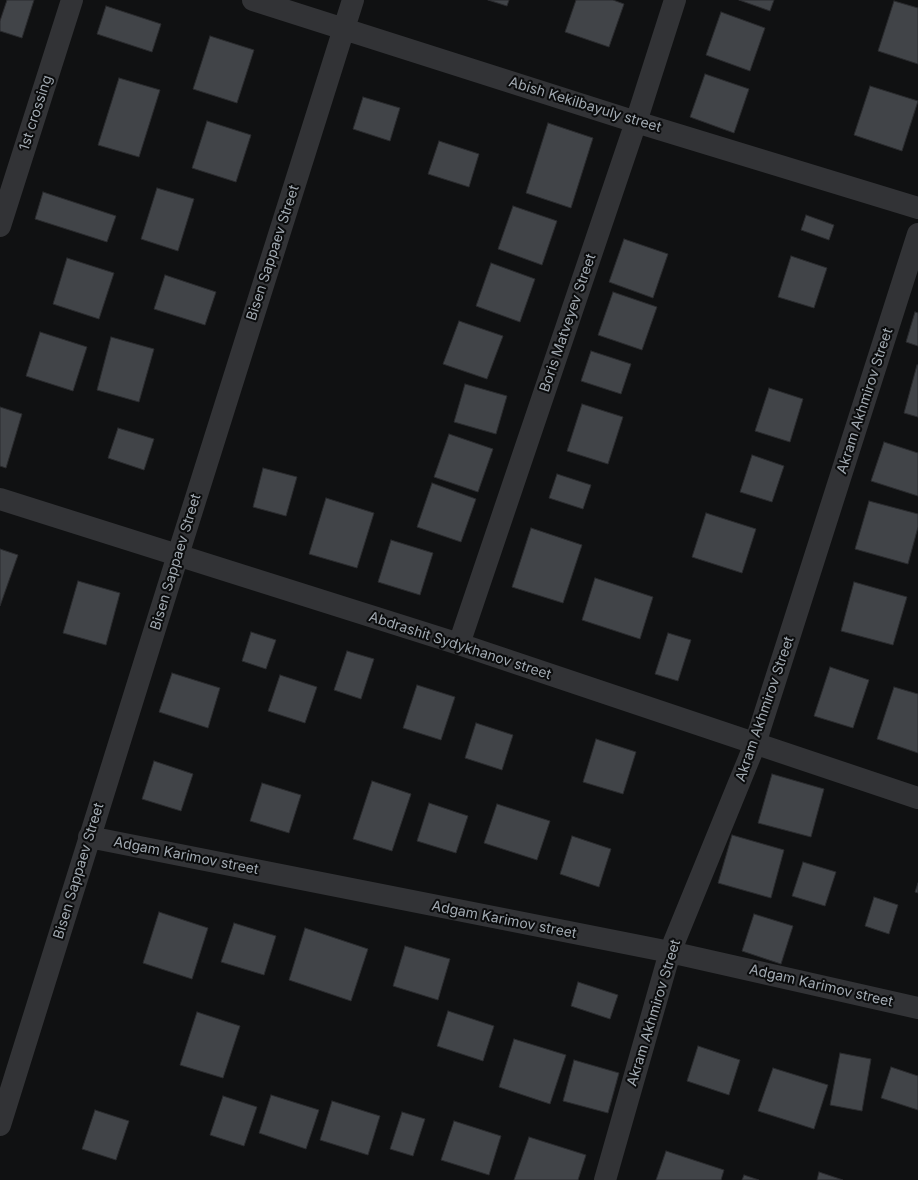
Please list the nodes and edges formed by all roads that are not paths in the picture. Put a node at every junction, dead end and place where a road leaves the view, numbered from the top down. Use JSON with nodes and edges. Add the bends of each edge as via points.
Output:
{"nodes":[{"id":1,"x":72,"y":0,"type":"edge"},
{"id":2,"x":253,"y":0,"type":"edge"},
{"id":3,"x":353,"y":0,"type":"edge"},
{"id":4,"x":675,"y":0,"type":"edge"},
{"id":5,"x":344,"y":29,"type":"junction"},
{"id":6,"x":636,"y":122,"type":"junction"},
{"id":7,"x":918,"y":208,"type":"edge"},
{"id":8,"x":0,"y":226,"type":"edge"},
{"id":9,"x":918,"y":234,"type":"edge"},
{"id":10,"x":0,"y":499,"type":"edge"},
{"id":11,"x":178,"y":555,"type":"junction"},
{"id":12,"x":459,"y":644,"type":"junction"},
{"id":13,"x":756,"y":744,"type":"junction"},
{"id":14,"x":918,"y":798,"type":"edge"},
{"id":15,"x":89,"y":837,"type":"junction"},
{"id":16,"x":670,"y":952,"type":"junction"},
{"id":17,"x":918,"y":1008,"type":"edge"},
{"id":18,"x":0,"y":1125,"type":"edge"},
{"id":19,"x":605,"y":1180,"type":"edge"}],
"edges":[{"from":1,"to":8,"type":"street","name":"1st crossing"},
{"from":2,"to":5,"type":"street","name":"Abish Kekilbayuly street"},
{"from":3,"to":5,"type":"street","name":"Bisen Sappaev Street"},
{"from":4,"to":6,"type":"street","name":"Boris Matveyev Street"},
{"from":5,"to":6,"type":"street","name":"Abish Kekilbayuly street"},
{"from":5,"to":11,"type":"street","name":"Bisen Sappaev Street"},
{"from":6,"to":7,"type":"street","name":"Abish Kekilbayuly street"},
{"from":6,"to":12,"type":"street","name":"Boris Matveyev Street"},
{"from":9,"to":13,"type":"street","name":"Akram Akhmirov Street"},
{"from":10,"to":11,"type":"street","name":"Abdrashit Sydykhanov street"},
{"from":11,"to":12,"type":"street","name":"Abdrashit Sydykhanov street"},
{"from":11,"to":15,"type":"street","name":"Bisen Sappaev Street"},
{"from":12,"to":13,"type":"street","name":"Abdrashit Sydykhanov street"},
{"from":13,"to":14,"type":"street","name":"Abdrashit Sydykhanov street"},
{"from":13,"to":16,"type":"street","name":"Akram Akhmirov Street"},
{"from":15,"to":16,"type":"street","name":"Adgam Karimov street"},
{"from":15,"to":18,"type":"street","name":"Bisen Sappaev Street"},
{"from":16,"to":17,"type":"street","name":"Adgam Karimov street"},
{"from":16,"to":19,"type":"street","name":"Akram Akhmirov Street"}]}
